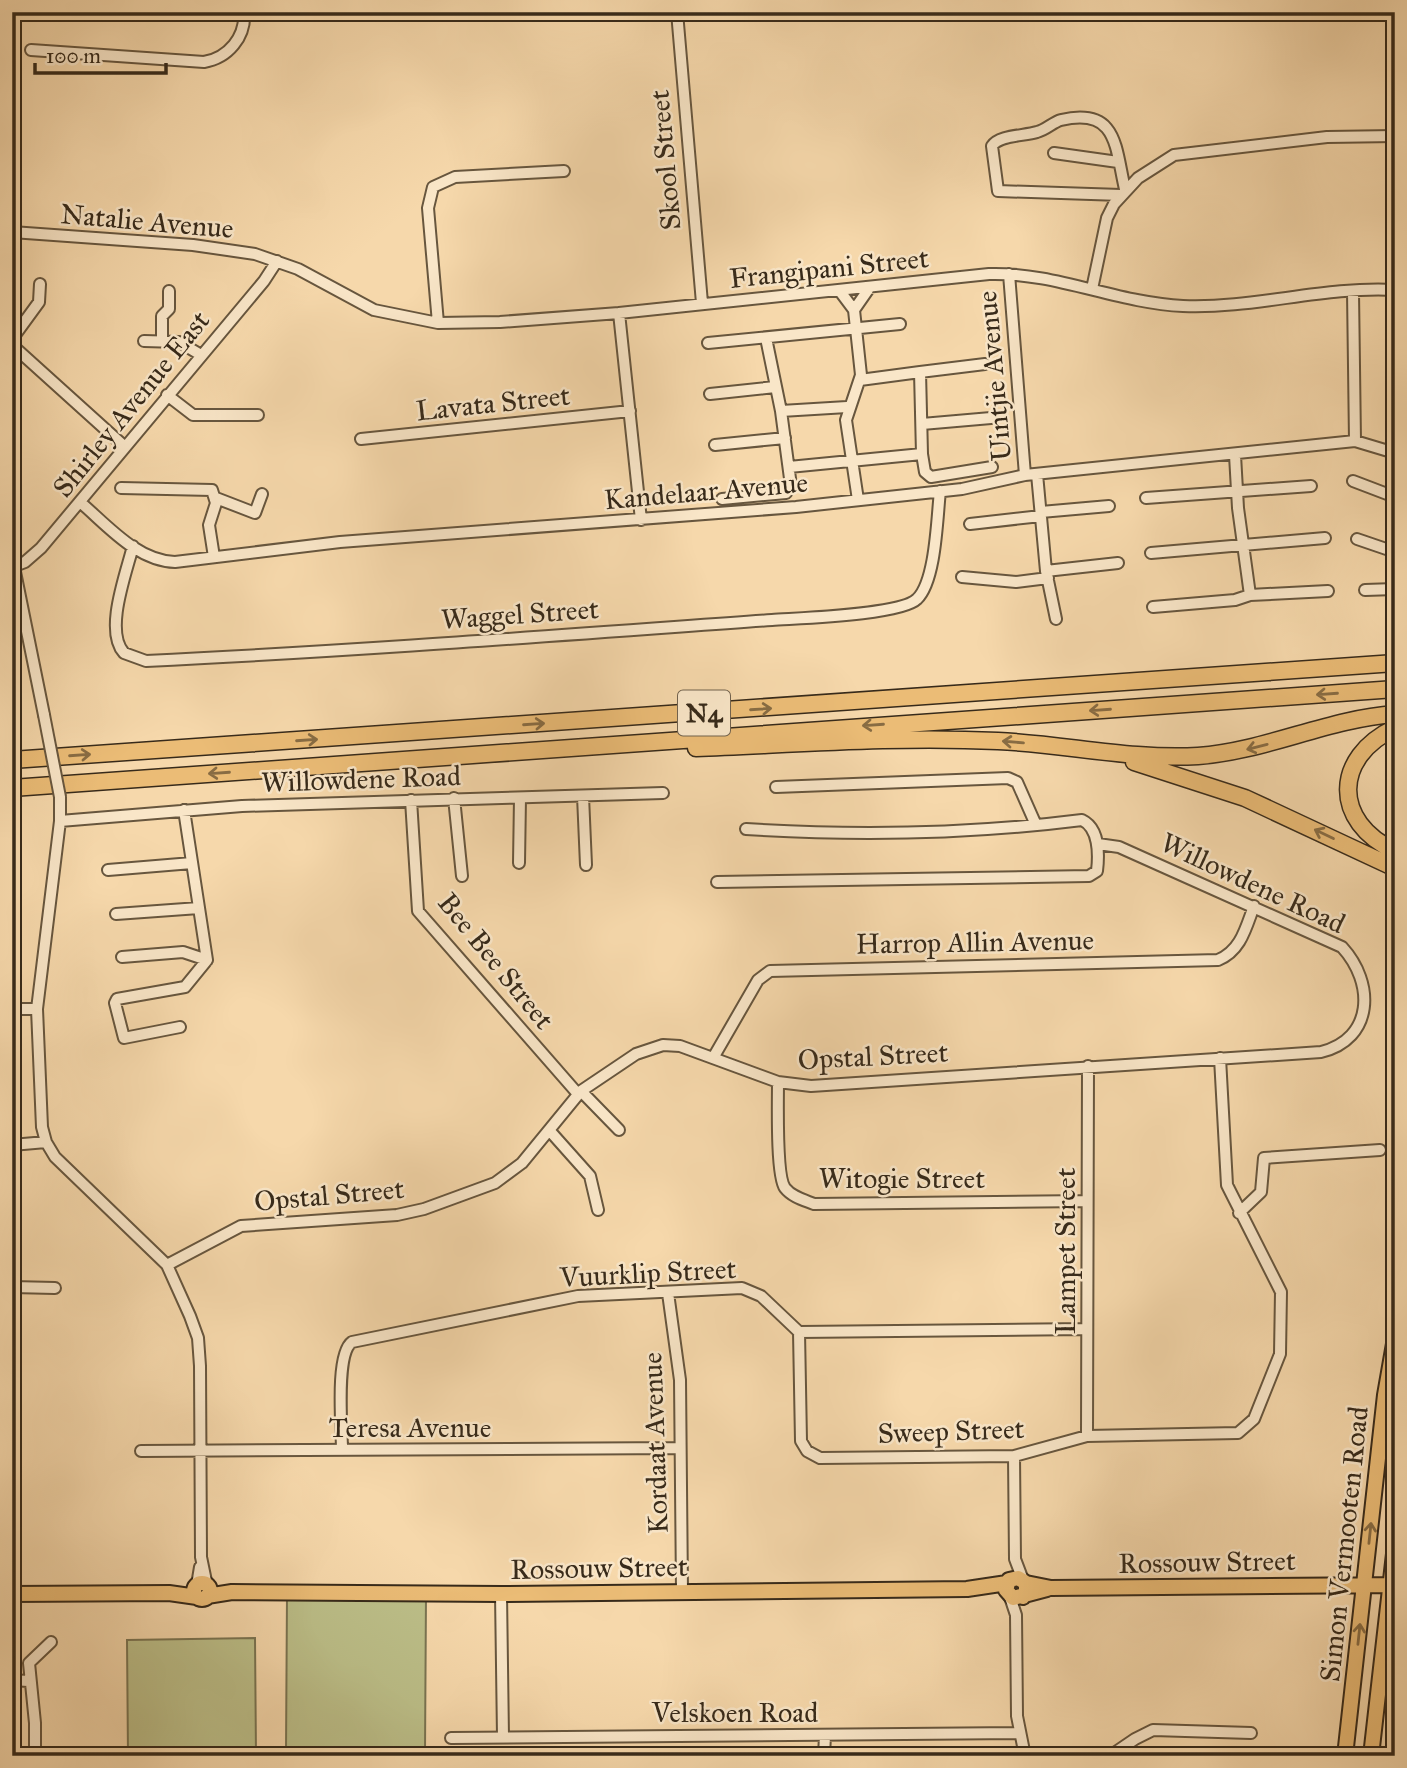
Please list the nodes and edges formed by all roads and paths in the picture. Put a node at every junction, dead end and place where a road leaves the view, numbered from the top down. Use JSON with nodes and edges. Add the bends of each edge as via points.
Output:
{"nodes":[{"id":1,"x":244,"y":12,"type":"edge"},
{"id":2,"x":677,"y":12,"type":"edge"},
{"id":3,"x":31,"y":50,"type":"dead end"},
{"id":4,"x":1395,"y":136,"type":"edge"},
{"id":5,"x":1054,"y":153,"type":"dead end"},
{"id":6,"x":1118,"y":162,"type":"junction"},
{"id":7,"x":564,"y":171,"type":"dead end"},
{"id":8,"x":1123,"y":192,"type":"junction"},
{"id":9,"x":12,"y":232,"type":"edge"},
{"id":10,"x":277,"y":261,"type":"junction"},
{"id":11,"x":1009,"y":274,"type":"junction"},
{"id":12,"x":40,"y":284,"type":"dead end"},
{"id":13,"x":870,"y":287,"type":"junction"},
{"id":14,"x":1092,"y":289,"type":"junction"},
{"id":15,"x":839,"y":290,"type":"junction"},
{"id":16,"x":1395,"y":290,"type":"edge"},
{"id":17,"x":169,"y":291,"type":"dead end"},
{"id":18,"x":1353,"y":292,"type":"junction"},
{"id":19,"x":702,"y":303,"type":"junction"},
{"id":20,"x":854,"y":310,"type":"junction"},
{"id":21,"x":619,"y":313,"type":"junction"},
{"id":22,"x":438,"y":323,"type":"junction"},
{"id":23,"x":900,"y":324,"type":"dead end"},
{"id":24,"x":856,"y":330,"type":"junction"},
{"id":25,"x":766,"y":338,"type":"junction"},
{"id":26,"x":12,"y":339,"type":"edge"},
{"id":27,"x":144,"y":341,"type":"dead end"},
{"id":28,"x":162,"y":341,"type":"junction"},
{"id":29,"x":708,"y":343,"type":"dead end"},
{"id":30,"x":12,"y":345,"type":"edge"},
{"id":31,"x":201,"y":355,"type":"junction"},
{"id":32,"x":985,"y":364,"type":"dead end"},
{"id":33,"x":920,"y":372,"type":"junction"},
{"id":34,"x":860,"y":380,"type":"junction"},
{"id":35,"x":775,"y":387,"type":"junction"},
{"id":36,"x":710,"y":394,"type":"dead end"},
{"id":37,"x":167,"y":395,"type":"junction"},
{"id":38,"x":848,"y":407,"type":"junction"},
{"id":39,"x":630,"y":411,"type":"junction"},
{"id":40,"x":781,"y":411,"type":"junction"},
{"id":41,"x":258,"y":415,"type":"dead end"},
{"id":42,"x":991,"y":418,"type":"dead end"},
{"id":43,"x":922,"y":424,"type":"junction"},
{"id":44,"x":785,"y":438,"type":"junction"},
{"id":45,"x":361,"y":439,"type":"dead end"},
{"id":46,"x":1355,"y":441,"type":"junction"},
{"id":47,"x":715,"y":445,"type":"dead end"},
{"id":48,"x":124,"y":447,"type":"junction"},
{"id":49,"x":1395,"y":453,"type":"edge"},
{"id":50,"x":922,"y":454,"type":"junction"},
{"id":51,"x":1235,"y":455,"type":"junction"},
{"id":52,"x":852,"y":461,"type":"junction"},
{"id":53,"x":789,"y":467,"type":"junction"},
{"id":54,"x":992,"y":467,"type":"dead end"},
{"id":55,"x":1031,"y":475,"type":"junction"},
{"id":56,"x":1353,"y":481,"type":"dead end"},
{"id":57,"x":1311,"y":486,"type":"dead end"},
{"id":58,"x":121,"y":488,"type":"dead end"},
{"id":59,"x":1237,"y":490,"type":"junction"},
{"id":60,"x":940,"y":491,"type":"junction"},
{"id":61,"x":262,"y":494,"type":"dead end"},
{"id":62,"x":1395,"y":497,"type":"edge"},
{"id":63,"x":215,"y":498,"type":"junction"},
{"id":64,"x":1146,"y":498,"type":"dead end"},
{"id":65,"x":722,"y":499,"type":"dead end"},
{"id":66,"x":858,"y":500,"type":"junction"},
{"id":67,"x":80,"y":502,"type":"junction"},
{"id":68,"x":1109,"y":506,"type":"dead end"},
{"id":69,"x":1041,"y":514,"type":"junction"},
{"id":70,"x":641,"y":520,"type":"junction"},
{"id":71,"x":970,"y":524,"type":"dead end"},
{"id":72,"x":1325,"y":538,"type":"dead end"},
{"id":73,"x":1356,"y":539,"type":"dead end"},
{"id":74,"x":1243,"y":544,"type":"junction"},
{"id":75,"x":133,"y":546,"type":"junction"},
{"id":76,"x":1395,"y":552,"type":"edge"},
{"id":77,"x":1151,"y":553,"type":"dead end"},
{"id":78,"x":214,"y":557,"type":"junction"},
{"id":79,"x":1118,"y":563,"type":"dead end"},
{"id":80,"x":13,"y":567,"type":"edge"},
{"id":81,"x":1047,"y":575,"type":"junction"},
{"id":82,"x":962,"y":577,"type":"dead end"},
{"id":83,"x":1395,"y":589,"type":"edge"},
{"id":84,"x":1365,"y":590,"type":"dead end"},
{"id":85,"x":1328,"y":591,"type":"dead end"},
{"id":86,"x":1250,"y":595,"type":"junction"},
{"id":87,"x":1153,"y":607,"type":"dead end"},
{"id":88,"x":1056,"y":619,"type":"dead end"},
{"id":89,"x":1395,"y":663,"type":"edge"},
{"id":90,"x":1395,"y":689,"type":"edge"},
{"id":91,"x":1395,"y":714,"type":"edge"},
{"id":92,"x":1395,"y":728,"type":"edge"},
{"id":93,"x":1081,"y":749,"type":"junction"},
{"id":94,"x":443,"y":758,"type":"junction"},
{"id":95,"x":12,"y":760,"type":"edge"},
{"id":96,"x":776,"y":787,"type":"dead end"},
{"id":97,"x":12,"y":788,"type":"edge"},
{"id":98,"x":663,"y":793,"type":"dead end"},
{"id":99,"x":583,"y":796,"type":"junction"},
{"id":100,"x":454,"y":798,"type":"junction"},
{"id":101,"x":520,"y":798,"type":"junction"},
{"id":102,"x":411,"y":800,"type":"junction"},
{"id":103,"x":184,"y":810,"type":"junction"},
{"id":104,"x":60,"y":821,"type":"junction"},
{"id":105,"x":1036,"y":825,"type":"junction"},
{"id":106,"x":746,"y":829,"type":"dead end"},
{"id":107,"x":1098,"y":844,"type":"junction"},
{"id":108,"x":192,"y":863,"type":"junction"},
{"id":109,"x":519,"y":863,"type":"dead end"},
{"id":110,"x":1392,"y":863,"type":"edge"},
{"id":111,"x":586,"y":864,"type":"dead end"},
{"id":112,"x":108,"y":870,"type":"dead end"},
{"id":113,"x":461,"y":876,"type":"dead end"},
{"id":114,"x":717,"y":882,"type":"dead end"},
{"id":115,"x":1254,"y":906,"type":"junction"},
{"id":116,"x":200,"y":908,"type":"junction"},
{"id":117,"x":116,"y":914,"type":"dead end"},
{"id":118,"x":122,"y":957,"type":"dead end"},
{"id":119,"x":207,"y":960,"type":"junction"},
{"id":120,"x":12,"y":1009,"type":"edge"},
{"id":121,"x":37,"y":1009,"type":"junction"},
{"id":122,"x":180,"y":1027,"type":"dead end"},
{"id":123,"x":1321,"y":1052,"type":"joint"},
{"id":124,"x":713,"y":1058,"type":"junction"},
{"id":125,"x":1220,"y":1058,"type":"junction"},
{"id":126,"x":1088,"y":1066,"type":"junction"},
{"id":127,"x":778,"y":1082,"type":"junction"},
{"id":128,"x":580,"y":1092,"type":"junction"},
{"id":129,"x":549,"y":1130,"type":"junction"},
{"id":130,"x":619,"y":1130,"type":"dead end"},
{"id":131,"x":46,"y":1142,"type":"junction"},
{"id":132,"x":12,"y":1145,"type":"edge"},
{"id":133,"x":1380,"y":1150,"type":"dead end"},
{"id":134,"x":1087,"y":1201,"type":"junction"},
{"id":135,"x":598,"y":1210,"type":"dead end"},
{"id":136,"x":1240,"y":1213,"type":"junction"},
{"id":137,"x":167,"y":1265,"type":"junction"},
{"id":138,"x":12,"y":1287,"type":"edge"},
{"id":139,"x":55,"y":1288,"type":"dead end"},
{"id":140,"x":668,"y":1293,"type":"junction"},
{"id":141,"x":1087,"y":1329,"type":"junction"},
{"id":142,"x":799,"y":1332,"type":"junction"},
{"id":143,"x":1395,"y":1338,"type":"edge"},
{"id":144,"x":1087,"y":1436,"type":"junction"},
{"id":145,"x":680,"y":1448,"type":"junction"},
{"id":146,"x":342,"y":1450,"type":"junction"},
{"id":147,"x":141,"y":1451,"type":"dead end"},
{"id":148,"x":200,"y":1453,"type":"junction"},
{"id":149,"x":1014,"y":1456,"type":"junction"},
{"id":150,"x":1395,"y":1545,"type":"edge"},
{"id":151,"x":1364,"y":1585,"type":"junction"},
{"id":152,"x":1393,"y":1585,"type":"edge"},
{"id":153,"x":1016,"y":1589,"type":"junction"},
{"id":154,"x":202,"y":1590,"type":"junction"},
{"id":155,"x":682,"y":1591,"type":"junction"},
{"id":156,"x":12,"y":1594,"type":"edge"},
{"id":157,"x":501,"y":1594,"type":"junction"},
{"id":158,"x":51,"y":1642,"type":"dead end"},
{"id":159,"x":12,"y":1680,"type":"edge"},
{"id":160,"x":28,"y":1681,"type":"junction"},
{"id":161,"x":1018,"y":1733,"type":"junction"},
{"id":162,"x":1251,"y":1733,"type":"dead end"},
{"id":163,"x":825,"y":1735,"type":"junction"},
{"id":164,"x":503,"y":1737,"type":"junction"},
{"id":165,"x":451,"y":1738,"type":"dead end"},
{"id":166,"x":35,"y":1756,"type":"edge"},
{"id":167,"x":824,"y":1756,"type":"edge"},
{"id":168,"x":1025,"y":1756,"type":"edge"},
{"id":169,"x":1110,"y":1756,"type":"edge"},
{"id":170,"x":1345,"y":1756,"type":"edge"},
{"id":171,"x":1371,"y":1756,"type":"edge"}],
"edges":[{"from":1,"to":3,"type":"street","via":[[242,30],[232,47],[204,62]]},
{"from":2,"to":19,"type":"street","name":"Skool Street"},
{"from":4,"to":8,"type":"street","via":[[1327,137],[1184,152],[1152,168]]},
{"from":5,"to":6,"type":"street"},
{"from":6,"to":8,"type":"street"},
{"from":6,"to":8,"type":"street","via":[[1111,130],[1093,117],[1059,120],[1040,132],[992,146],[998,191]]},
{"from":7,"to":22,"type":"street","via":[[445,178],[433,187],[428,208]]},
{"from":8,"to":14,"type":"street","via":[[1107,218]]},
{"from":9,"to":10,"type":"street","name":"Natalie Avenue","via":[[203,246]]},
{"from":10,"to":22,"type":"street","name":"Frangipani Street","via":[[374,310]]},
{"from":10,"to":31,"type":"street","name":"Shirley Avenue East"},
{"from":11,"to":13,"type":"street","name":"Frangipani Street"},
{"from":11,"to":14,"type":"street","name":"Frangipani Street"},
{"from":11,"to":55,"type":"street","name":"Uintjie Avenue"},
{"from":12,"to":26,"type":"street","via":[[39,302]]},
{"from":13,"to":15,"type":"street","name":"Frangipani Street"},
{"from":13,"to":20,"type":"street"},
{"from":14,"to":18,"type":"street","name":"Frangipani Street","via":[[1193,306]]},
{"from":15,"to":19,"type":"street","name":"Frangipani Street"},
{"from":15,"to":20,"type":"street"},
{"from":16,"to":18,"type":"street","name":"Frangipani Street"},
{"from":17,"to":28,"type":"street"},
{"from":18,"to":46,"type":"street"},
{"from":19,"to":21,"type":"street","name":"Frangipani Street"},
{"from":20,"to":24,"type":"street"},
{"from":21,"to":22,"type":"street","name":"Frangipani Street"},
{"from":21,"to":39,"type":"street"},
{"from":23,"to":24,"type":"street"},
{"from":24,"to":25,"type":"street"},
{"from":24,"to":34,"type":"street"},
{"from":25,"to":29,"type":"street"},
{"from":25,"to":35,"type":"street"},
{"from":27,"to":28,"type":"street"},
{"from":28,"to":31,"type":"street","via":[[179,341]]},
{"from":30,"to":48,"type":"street"},
{"from":31,"to":37,"type":"street","name":"Shirley Avenue East"},
{"from":32,"to":33,"type":"street"},
{"from":33,"to":34,"type":"street"},
{"from":33,"to":43,"type":"street"},
{"from":34,"to":38,"type":"street"},
{"from":35,"to":36,"type":"street"},
{"from":35,"to":40,"type":"street"},
{"from":37,"to":41,"type":"street","via":[[193,415]]},
{"from":37,"to":48,"type":"street","name":"Shirley Avenue East"},
{"from":38,"to":40,"type":"street"},
{"from":38,"to":52,"type":"street","via":[[845,420]]},
{"from":39,"to":45,"type":"street","name":"Lavata Street"},
{"from":39,"to":70,"type":"street"},
{"from":40,"to":44,"type":"street"},
{"from":42,"to":43,"type":"street"},
{"from":43,"to":50,"type":"street"},
{"from":44,"to":47,"type":"street"},
{"from":44,"to":53,"type":"street"},
{"from":46,"to":49,"type":"street"},
{"from":46,"to":51,"type":"street","name":"Kandelaar Avenue"},
{"from":48,"to":67,"type":"street","name":"Shirley Avenue East"},
{"from":50,"to":52,"type":"street"},
{"from":50,"to":54,"type":"street","via":[[925,472],[931,477]]},
{"from":51,"to":55,"type":"street","name":"Kandelaar Avenue"},
{"from":51,"to":59,"type":"street"},
{"from":52,"to":53,"type":"street"},
{"from":52,"to":66,"type":"street"},
{"from":53,"to":65,"type":"street","via":[[791,486],[786,492]]},
{"from":55,"to":60,"type":"street","name":"Kandelaar Avenue"},
{"from":55,"to":69,"type":"street","name":"Uintjie Avenue"},
{"from":56,"to":62,"type":"street"},
{"from":57,"to":59,"type":"street"},
{"from":58,"to":63,"type":"street","via":[[201,488],[212,490]]},
{"from":59,"to":64,"type":"street"},
{"from":59,"to":74,"type":"street"},
{"from":60,"to":66,"type":"street","name":"Kandelaar Avenue"},
{"from":60,"to":75,"type":"street","name":"Waggel Street","via":[[928,576],[921,594],[910,604],[887,610],[633,630],[146,660],[124,653],[115,636]]},
{"from":61,"to":63,"type":"street","via":[[256,513]]},
{"from":63,"to":78,"type":"street","via":[[209,525]]},
{"from":66,"to":70,"type":"street","name":"Kandelaar Avenue"},
{"from":67,"to":75,"type":"street","name":"Kandelaar Avenue"},
{"from":67,"to":80,"type":"street","name":"Shirley Avenue East","via":[[41,548]]},
{"from":68,"to":69,"type":"street"},
{"from":69,"to":71,"type":"street"},
{"from":69,"to":81,"type":"street","name":"Uintjie Avenue"},
{"from":70,"to":78,"type":"street","name":"Kandelaar Avenue","via":[[340,542]]},
{"from":72,"to":74,"type":"street"},
{"from":73,"to":76,"type":"street"},
{"from":74,"to":77,"type":"street"},
{"from":74,"to":86,"type":"street"},
{"from":75,"to":78,"type":"street","name":"Kandelaar Avenue","via":[[161,561]]},
{"from":79,"to":81,"type":"street"},
{"from":80,"to":104,"type":"street","bridge":true,"via":[[60,797]]},
{"from":81,"to":82,"type":"street","via":[[1016,582]]},
{"from":81,"to":88,"type":"street","name":"Uintjie Avenue"},
{"from":83,"to":84,"type":"street"},
{"from":85,"to":86,"type":"street"},
{"from":86,"to":87,"type":"street"},
{"from":95,"to":89,"type":"highway","number":"N4","one_way":true},
{"from":90,"to":94,"type":"highway","number":"N4","one_way":true},
{"from":91,"to":93,"type":"highway","one_way":true,"via":[[1218,754],[1148,756]]},
{"from":92,"to":110,"type":"highway","via":[[1360,754],[1351,769],[1348,795],[1363,829]]},
{"from":93,"to":94,"type":"highway","one_way":true,"via":[[1000,741],[889,739]]},
{"from":110,"to":93,"type":"highway","one_way":true,"via":[[1245,798]]},
{"from":94,"to":97,"type":"highway","number":"N4","one_way":true},
{"from":96,"to":105,"type":"street","via":[[1008,778],[1017,782]]},
{"from":98,"to":99,"type":"street","name":"Willowdene Road"},
{"from":99,"to":101,"type":"street","name":"Willowdene Road"},
{"from":99,"to":111,"type":"street"},
{"from":100,"to":101,"type":"street","name":"Willowdene Road"},
{"from":100,"to":102,"type":"street","name":"Willowdene Road"},
{"from":100,"to":113,"type":"street"},
{"from":101,"to":109,"type":"street"},
{"from":102,"to":103,"type":"street","name":"Willowdene Road"},
{"from":102,"to":128,"type":"street","name":"Bee Bee Street","via":[[418,911]]},
{"from":103,"to":104,"type":"street","name":"Willowdene Road"},
{"from":103,"to":108,"type":"street"},
{"from":104,"to":121,"type":"street"},
{"from":105,"to":106,"type":"street","via":[[857,832]]},
{"from":105,"to":107,"type":"street","via":[[1082,820]]},
{"from":107,"to":114,"type":"street","via":[[1097,871],[1088,876]]},
{"from":107,"to":115,"type":"street","name":"Willowdene Road","via":[[1119,846]]},
{"from":108,"to":112,"type":"street"},
{"from":108,"to":116,"type":"street"},
{"from":115,"to":123,"type":"street","name":"Willowdene Road","via":[[1342,947],[1359,968],[1364,999],[1360,1024],[1345,1043]]},
{"from":115,"to":124,"type":"street","name":"Harrop Allin Avenue","via":[[1240,942],[1218,960],[770,971],[758,980]]},
{"from":116,"to":117,"type":"street"},
{"from":116,"to":119,"type":"street"},
{"from":118,"to":119,"type":"street","via":[[170,951]]},
{"from":119,"to":122,"type":"street","via":[[185,987],[115,1003],[124,1038]]},
{"from":120,"to":121,"type":"street"},
{"from":121,"to":131,"type":"street"},
{"from":123,"to":125,"type":"street","name":"Opstal Street"},
{"from":124,"to":127,"type":"street","name":"Opstal Street"},
{"from":124,"to":128,"type":"street","name":"Opstal Street","via":[[663,1045],[636,1054]]},
{"from":125,"to":126,"type":"street","name":"Opstal Street"},
{"from":125,"to":136,"type":"street","via":[[1227,1185]]},
{"from":126,"to":127,"type":"street","name":"Opstal Street","via":[[811,1086]]},
{"from":126,"to":134,"type":"street","name":"Lampet Street"},
{"from":127,"to":134,"type":"street","name":"Witogie Street","via":[[780,1172],[784,1187],[798,1198],[814,1204]]},
{"from":128,"to":129,"type":"street","name":"Opstal Street"},
{"from":128,"to":130,"type":"street","name":"Bee Bee Street"},
{"from":129,"to":135,"type":"street","via":[[590,1176]]},
{"from":129,"to":137,"type":"street","name":"Opstal Street","via":[[508,1177],[448,1201],[374,1218],[241,1226]]},
{"from":131,"to":132,"type":"street"},
{"from":131,"to":137,"type":"street","via":[[67,1170]]},
{"from":133,"to":136,"type":"street","via":[[1264,1158],[1261,1192]]},
{"from":134,"to":141,"type":"street","name":"Lampet Street"},
{"from":136,"to":144,"type":"street","name":"Sweep Street","via":[[1280,1292],[1280,1354],[1254,1419],[1238,1433],[1225,1435]]},
{"from":137,"to":148,"type":"street","via":[[198,1339]]},
{"from":138,"to":139,"type":"street"},
{"from":140,"to":142,"type":"street","name":"Vuurklip Street","via":[[752,1290]]},
{"from":140,"to":145,"type":"street","name":"Kordaat Avenue","via":[[680,1380]]},
{"from":140,"to":146,"type":"street","name":"Vuurklip Street","via":[[578,1296],[352,1342],[342,1361]]},
{"from":141,"to":142,"type":"street"},
{"from":141,"to":144,"type":"street","name":"Lampet Street"},
{"from":142,"to":149,"type":"street","name":"Sweep Street","via":[[801,1441],[812,1455]]},
{"from":151,"to":143,"type":"main road","name":"Simon Vermooten Road","one_way":true},
{"from":144,"to":149,"type":"street","name":"Sweep Street"},
{"from":145,"to":146,"type":"street","name":"Teresa Avenue"},
{"from":145,"to":155,"type":"street","name":"Kordaat Avenue"},
{"from":146,"to":148,"type":"street","name":"Teresa Avenue"},
{"from":147,"to":148,"type":"street","name":"Teresa Avenue"},
{"from":148,"to":154,"type":"street"},
{"from":149,"to":153,"type":"street"},
{"from":150,"to":152,"type":"main road","name":"Simon Vermooten Road"},
{"from":151,"to":152,"type":"main road","name":"Rossouw Street"},
{"from":151,"to":153,"type":"main road","name":"Rossouw Street"},
{"from":170,"to":151,"type":"main road","name":"Simon Vermooten Road","one_way":true},
{"from":152,"to":171,"type":"main road","name":"Simon Vermooten Road"},
{"from":153,"to":155,"type":"main road","name":"Rossouw Street"},
{"from":153,"to":161,"type":"street"},
{"from":154,"to":156,"type":"main road","name":"Rossouw Street"},
{"from":154,"to":157,"type":"main road","name":"Rossouw Street"},
{"from":155,"to":157,"type":"main road","name":"Rossouw Street"},
{"from":157,"to":164,"type":"street"},
{"from":158,"to":160,"type":"street","via":[[29,1663]]},
{"from":159,"to":160,"type":"street"},
{"from":160,"to":166,"type":"street"},
{"from":161,"to":163,"type":"street","name":"Velskoen Road"},
{"from":161,"to":168,"type":"street"},
{"from":162,"to":169,"type":"street","via":[[1153,1730]]},
{"from":163,"to":164,"type":"street","name":"Velskoen Road"},
{"from":163,"to":167,"type":"street"},
{"from":164,"to":165,"type":"street","name":"Velskoen Road"}]}
